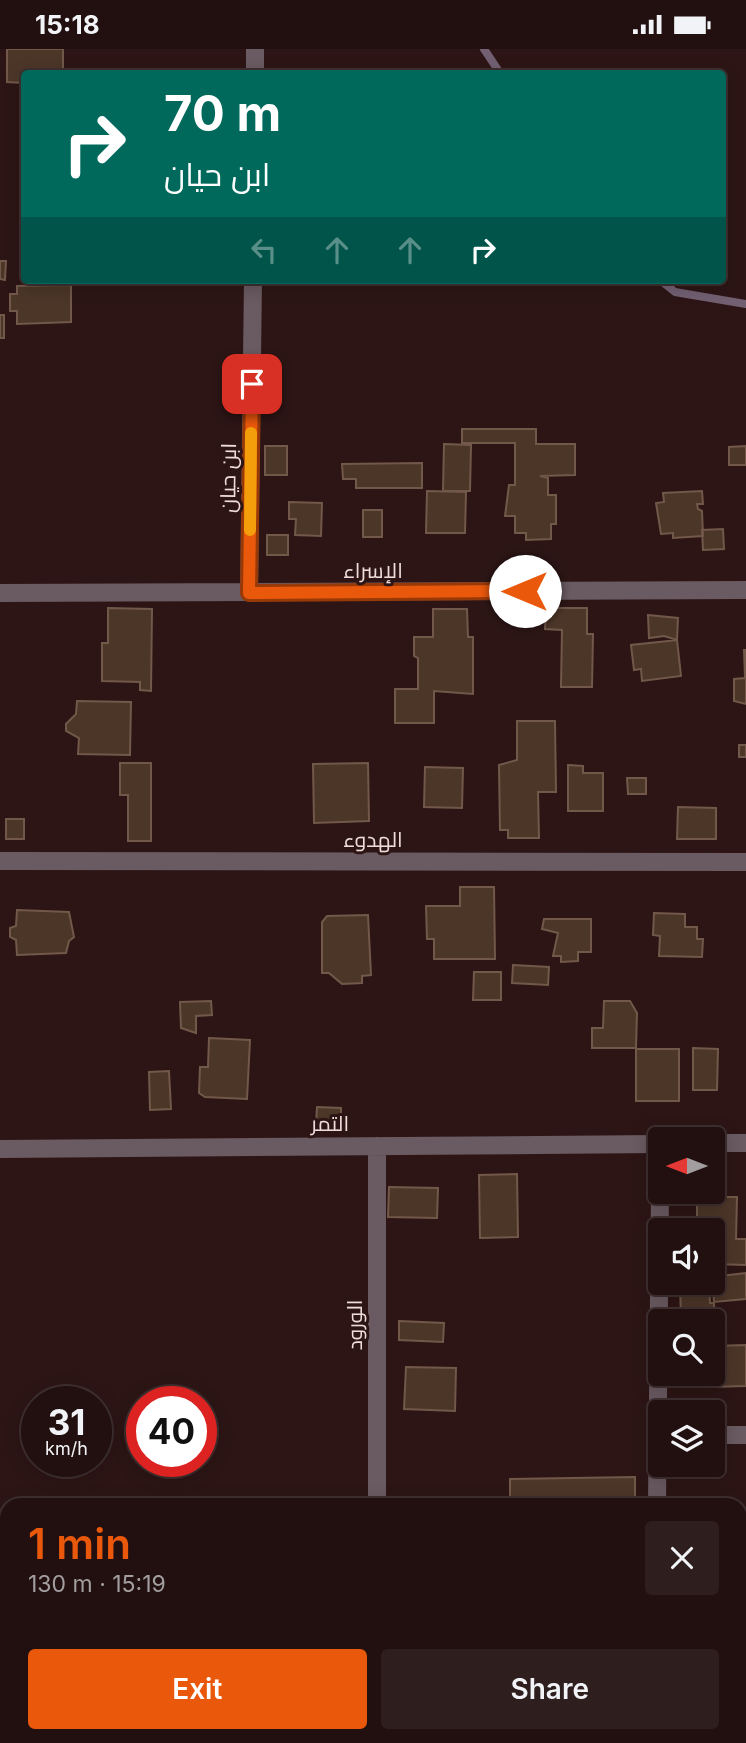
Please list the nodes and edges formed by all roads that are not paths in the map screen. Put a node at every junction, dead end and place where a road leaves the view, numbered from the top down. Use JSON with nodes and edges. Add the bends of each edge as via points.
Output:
{"nodes":[{"id":1,"x":255,"y":49,"type":"edge"},
{"id":2,"x":255,"y":70,"type":"edge"},
{"id":3,"x":253,"y":284,"type":"edge"},
{"id":4,"x":746,"y":590,"type":"edge"},
{"id":5,"x":0,"y":593,"type":"edge"},
{"id":6,"x":249,"y":593,"type":"junction"},
{"id":7,"x":0,"y":861,"type":"edge"},
{"id":8,"x":746,"y":862,"type":"edge"},
{"id":9,"x":725,"y":1143,"type":"edge"},
{"id":10,"x":746,"y":1143,"type":"edge"},
{"id":11,"x":648,"y":1144,"type":"edge"},
{"id":12,"x":377,"y":1146,"type":"junction"},
{"id":13,"x":0,"y":1149,"type":"edge"},
{"id":14,"x":660,"y":1204,"type":"edge"},
{"id":15,"x":659,"y":1400,"type":"edge"},
{"id":16,"x":725,"y":1435,"type":"edge"},
{"id":17,"x":746,"y":1435,"type":"edge"},
{"id":18,"x":658,"y":1477,"type":"edge"},
{"id":19,"x":377,"y":1498,"type":"edge"},
{"id":20,"x":657,"y":1498,"type":"edge"}],
"edges":[{"from":1,"to":2,"type":"street"},
{"from":3,"to":6,"type":"street","name":"ابن حيان"},
{"from":4,"to":6,"type":"street","name":"الإسراء"},
{"from":5,"to":6,"type":"street","name":"الإسراء"},
{"from":7,"to":8,"type":"street","name":"الهدوء"},
{"from":9,"to":10,"type":"street"},
{"from":11,"to":12,"type":"street","name":"التمر"},
{"from":12,"to":13,"type":"street","name":"التمر"},
{"from":12,"to":19,"type":"street","name":"الورود"},
{"from":14,"to":15,"type":"street"},
{"from":16,"to":17,"type":"street"},
{"from":18,"to":20,"type":"street"}]}
